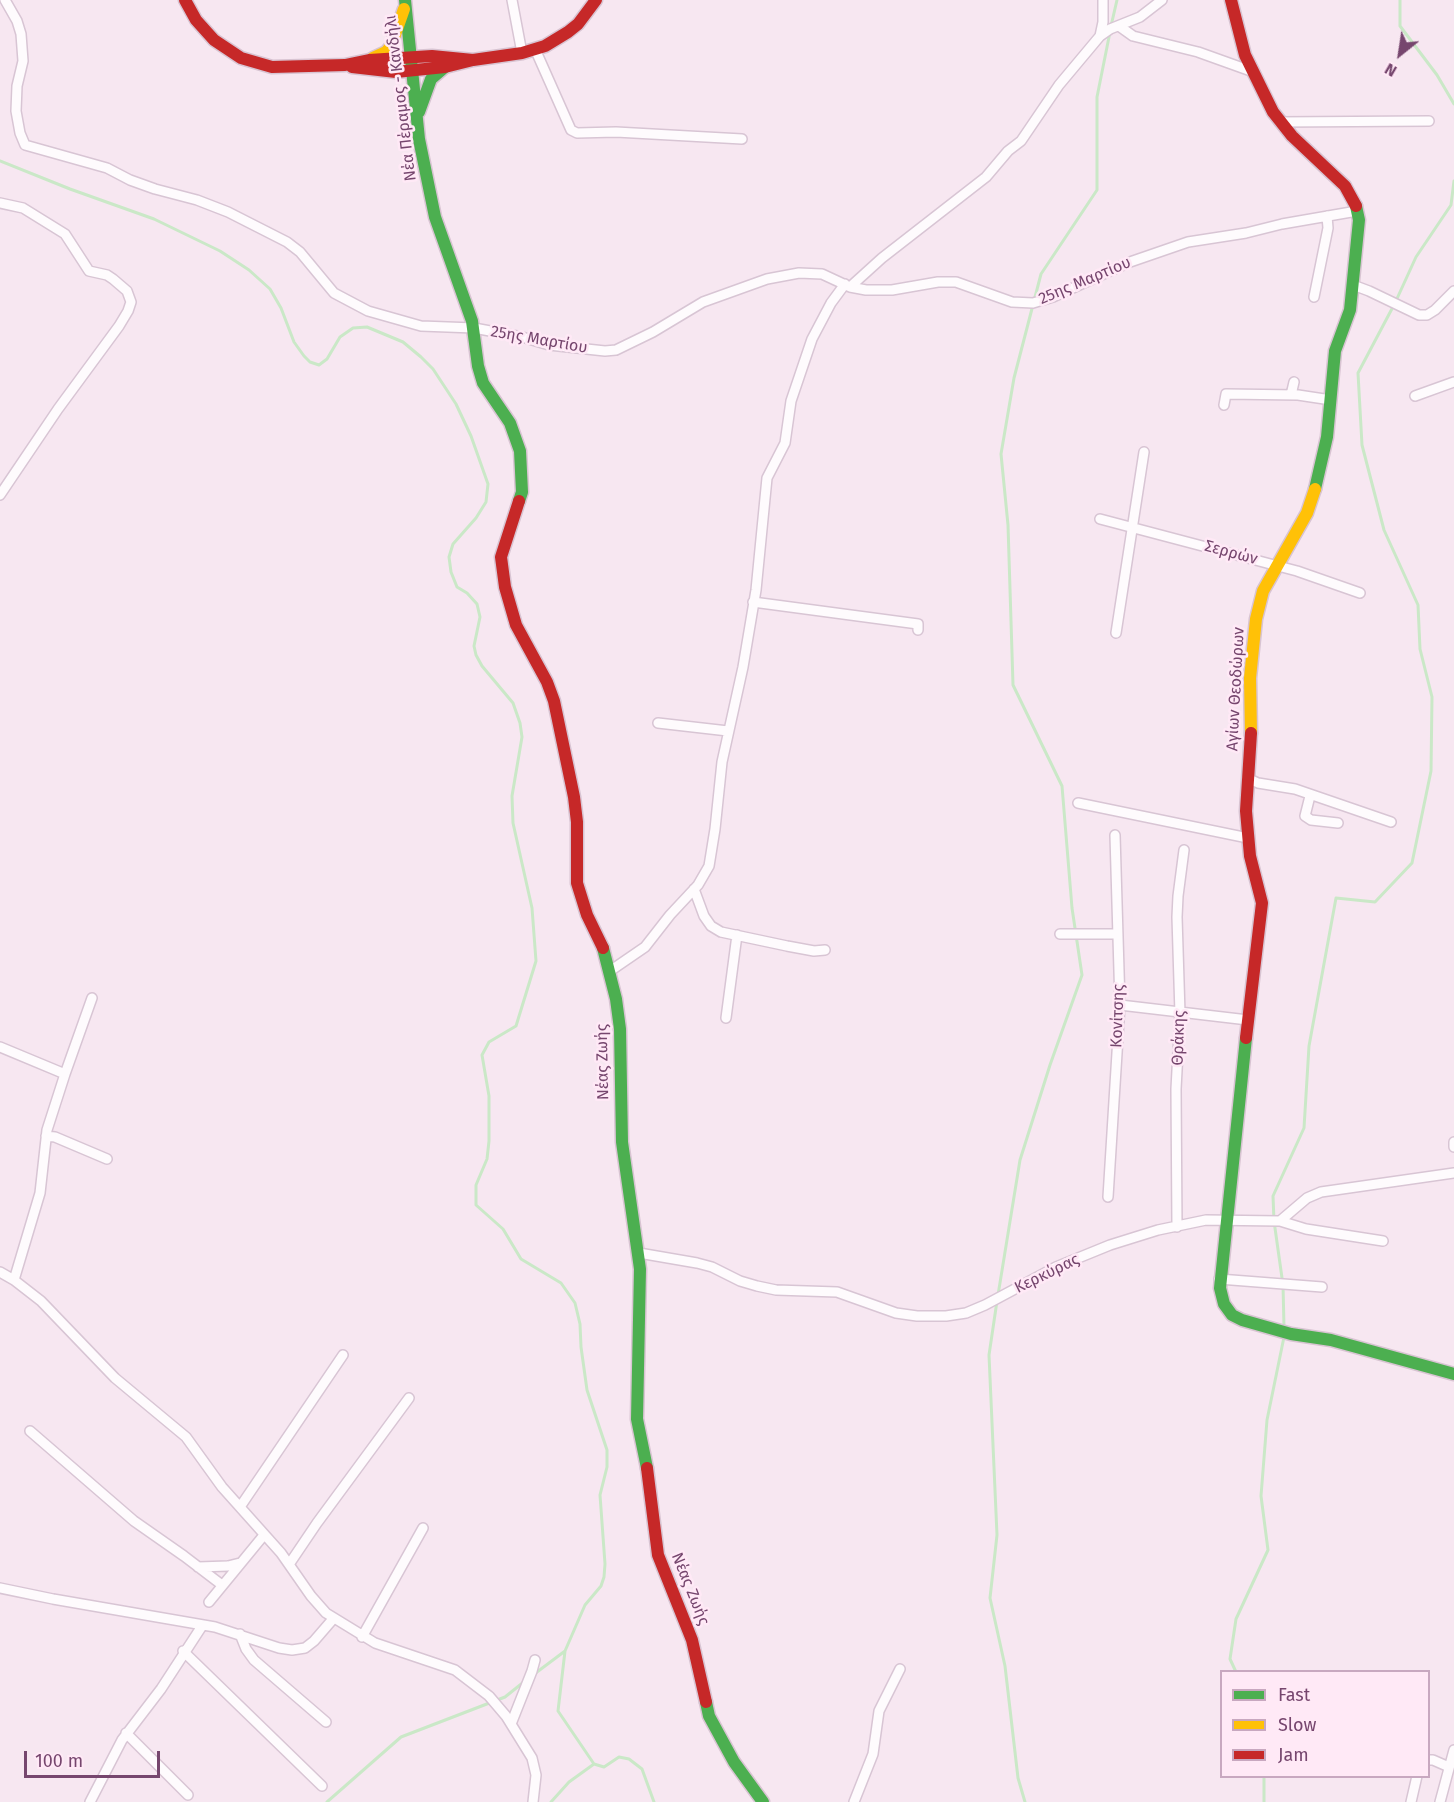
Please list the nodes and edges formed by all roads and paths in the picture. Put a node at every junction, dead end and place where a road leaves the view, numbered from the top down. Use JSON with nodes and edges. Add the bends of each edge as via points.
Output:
{"nodes":[{"id":1,"x":5,"y":0,"type":"edge"},
{"id":2,"x":184,"y":0,"type":"edge"},
{"id":3,"x":512,"y":0,"type":"edge"},
{"id":4,"x":596,"y":0,"type":"edge"},
{"id":5,"x":1162,"y":0,"type":"edge"},
{"id":6,"x":1231,"y":0,"type":"edge"},
{"id":7,"x":406,"y":1,"type":"edge"},
{"id":8,"x":1100,"y":2,"type":"edge"},
{"id":9,"x":1119,"y":27,"type":"junction"},
{"id":10,"x":1100,"y":36,"type":"junction"},
{"id":11,"x":535,"y":49,"type":"junction"},
{"id":12,"x":522,"y":53,"type":"junction"},
{"id":13,"x":411,"y":57,"type":"junction"},
{"id":14,"x":369,"y":60,"type":"junction"},
{"id":15,"x":473,"y":60,"type":"junction"},
{"id":16,"x":345,"y":65,"type":"junction"},
{"id":17,"x":445,"y":67,"type":"junction"},
{"id":18,"x":412,"y":71,"type":"junction"},
{"id":19,"x":1251,"y":71,"type":"junction"},
{"id":20,"x":417,"y":118,"type":"junction"},
{"id":21,"x":1429,"y":121,"type":"dead end"},
{"id":22,"x":1279,"y":122,"type":"junction"},
{"id":23,"x":742,"y":139,"type":"dead end"},
{"id":24,"x":0,"y":202,"type":"edge"},
{"id":25,"x":1357,"y":211,"type":"junction"},
{"id":26,"x":1327,"y":216,"type":"junction"},
{"id":27,"x":1353,"y":285,"type":"junction"},
{"id":28,"x":848,"y":286,"type":"junction"},
{"id":29,"x":1454,"y":291,"type":"edge"},
{"id":30,"x":1314,"y":297,"type":"dead end"},
{"id":31,"x":474,"y":328,"type":"junction"},
{"id":32,"x":1294,"y":381,"type":"dead end"},
{"id":33,"x":1454,"y":382,"type":"edge"},
{"id":34,"x":1292,"y":395,"type":"junction"},
{"id":35,"x":1415,"y":396,"type":"dead end"},
{"id":36,"x":1331,"y":400,"type":"junction"},
{"id":37,"x":1224,"y":405,"type":"dead end"},
{"id":38,"x":1144,"y":452,"type":"dead end"},
{"id":39,"x":0,"y":495,"type":"edge"},
{"id":40,"x":1100,"y":519,"type":"dead end"},
{"id":41,"x":1133,"y":528,"type":"junction"},
{"id":42,"x":1277,"y":566,"type":"junction"},
{"id":43,"x":1360,"y":593,"type":"dead end"},
{"id":44,"x":753,"y":602,"type":"junction"},
{"id":45,"x":918,"y":630,"type":"dead end"},
{"id":46,"x":1116,"y":633,"type":"dead end"},
{"id":47,"x":658,"y":723,"type":"dead end"},
{"id":48,"x":728,"y":731,"type":"junction"},
{"id":49,"x":1247,"y":778,"type":"junction"},
{"id":50,"x":1310,"y":796,"type":"junction"},
{"id":51,"x":1078,"y":803,"type":"dead end"},
{"id":52,"x":1391,"y":822,"type":"dead end"},
{"id":53,"x":1338,"y":823,"type":"dead end"},
{"id":54,"x":1115,"y":835,"type":"dead end"},
{"id":55,"x":1248,"y":838,"type":"junction"},
{"id":56,"x":1184,"y":850,"type":"dead end"},
{"id":57,"x":694,"y":889,"type":"junction"},
{"id":58,"x":1060,"y":934,"type":"dead end"},
{"id":59,"x":1118,"y":934,"type":"junction"},
{"id":60,"x":737,"y":935,"type":"junction"},
{"id":61,"x":825,"y":950,"type":"dead end"},
{"id":62,"x":610,"y":971,"type":"junction"},
{"id":63,"x":92,"y":998,"type":"dead end"},
{"id":64,"x":1120,"y":1005,"type":"junction"},
{"id":65,"x":1180,"y":1014,"type":"junction"},
{"id":66,"x":726,"y":1018,"type":"dead end"},
{"id":67,"x":1248,"y":1020,"type":"junction"},
{"id":68,"x":0,"y":1047,"type":"edge"},
{"id":69,"x":65,"y":1074,"type":"junction"},
{"id":70,"x":46,"y":1136,"type":"junction"},
{"id":71,"x":1454,"y":1142,"type":"edge"},
{"id":72,"x":1454,"y":1147,"type":"edge"},
{"id":73,"x":107,"y":1159,"type":"dead end"},
{"id":74,"x":1454,"y":1173,"type":"edge"},
{"id":75,"x":1108,"y":1197,"type":"dead end"},
{"id":76,"x":1227,"y":1221,"type":"junction"},
{"id":77,"x":1280,"y":1221,"type":"junction"},
{"id":78,"x":1177,"y":1227,"type":"junction"},
{"id":79,"x":1383,"y":1241,"type":"dead end"},
{"id":80,"x":639,"y":1252,"type":"junction"},
{"id":81,"x":0,"y":1272,"type":"edge"},
{"id":82,"x":1219,"y":1279,"type":"junction"},
{"id":83,"x":14,"y":1280,"type":"junction"},
{"id":84,"x":1322,"y":1287,"type":"dead end"},
{"id":85,"x":343,"y":1355,"type":"dead end"},
{"id":86,"x":1454,"y":1374,"type":"edge"},
{"id":87,"x":409,"y":1398,"type":"dead end"},
{"id":88,"x":30,"y":1431,"type":"dead end"},
{"id":89,"x":240,"y":1508,"type":"junction"},
{"id":90,"x":423,"y":1528,"type":"dead end"},
{"id":91,"x":264,"y":1535,"type":"junction"},
{"id":92,"x":240,"y":1563,"type":"junction"},
{"id":93,"x":290,"y":1563,"type":"junction"},
{"id":94,"x":198,"y":1567,"type":"junction"},
{"id":95,"x":222,"y":1585,"type":"junction"},
{"id":96,"x":0,"y":1588,"type":"edge"},
{"id":97,"x":209,"y":1602,"type":"dead end"},
{"id":98,"x":333,"y":1619,"type":"junction"},
{"id":99,"x":202,"y":1626,"type":"junction"},
{"id":100,"x":240,"y":1634,"type":"junction"},
{"id":101,"x":362,"y":1636,"type":"junction"},
{"id":102,"x":183,"y":1651,"type":"junction"},
{"id":103,"x":535,"y":1660,"type":"dead end"},
{"id":104,"x":900,"y":1669,"type":"dead end"},
{"id":105,"x":326,"y":1722,"type":"dead end"},
{"id":106,"x":511,"y":1724,"type":"junction"},
{"id":107,"x":126,"y":1733,"type":"junction"},
{"id":108,"x":1454,"y":1750,"type":"edge"},
{"id":109,"x":1430,"y":1760,"type":"edge"},
{"id":110,"x":1449,"y":1767,"type":"junction"},
{"id":111,"x":1417,"y":1778,"type":"edge"},
{"id":112,"x":322,"y":1786,"type":"dead end"},
{"id":113,"x":188,"y":1795,"type":"dead end"},
{"id":114,"x":760,"y":1801,"type":"edge"},
{"id":115,"x":90,"y":1802,"type":"edge"},
{"id":116,"x":533,"y":1802,"type":"edge"},
{"id":117,"x":854,"y":1802,"type":"edge"},
{"id":118,"x":1411,"y":1802,"type":"edge"},
{"id":119,"x":1440,"y":1802,"type":"edge"}],
"edges":[{"from":1,"to":31,"type":"street","name":"25ης Μαρτίου","via":[[21,34],[23,61],[16,111],[25,145],[107,168],[255,225],[300,252],[334,293],[368,311],[421,326]]},
{"from":2,"to":16,"type":"street","via":[[214,40],[241,58],[272,67]]},
{"from":3,"to":12,"type":"street"},
{"from":4,"to":11,"type":"street","via":[[568,32]]},
{"from":5,"to":9,"type":"street"},
{"from":6,"to":19,"type":"street","name":"Αγίων Θεοδώρων"},
{"from":7,"to":13,"type":"street","name":"Νέα Πέραμος - Κανδήλι"},
{"from":7,"to":14,"type":"street","via":[[391,46]]},
{"from":8,"to":10,"type":"street"},
{"from":9,"to":10,"type":"street"},
{"from":9,"to":19,"type":"street","via":[[1132,36],[1198,52]]},
{"from":10,"to":28,"type":"street","via":[[1059,85],[1021,141],[986,177]]},
{"from":11,"to":12,"type":"street"},
{"from":11,"to":23,"type":"street","via":[[563,116],[577,133]]},
{"from":12,"to":15,"type":"street"},
{"from":13,"to":14,"type":"street"},
{"from":13,"to":15,"type":"street"},
{"from":13,"to":18,"type":"street","name":"Νέα Πέραμος - Κανδήλι"},
{"from":14,"to":16,"type":"street"},
{"from":15,"to":17,"type":"street"},
{"from":16,"to":18,"type":"street","via":[[386,72]]},
{"from":17,"to":18,"type":"street"},
{"from":17,"to":20,"type":"street","via":[[431,79]]},
{"from":18,"to":20,"type":"street","name":"Νέα Πέραμος - Κανδήλι"},
{"from":19,"to":22,"type":"street","name":"Αγίων Θεοδώρων"},
{"from":20,"to":31,"type":"street","name":"Νέα Πέραμος - Κανδήλι","via":[[435,217]]},
{"from":21,"to":22,"type":"street"},
{"from":22,"to":25,"type":"street","name":"Αγίων Θεοδώρων","via":[[1345,186]]},
{"from":24,"to":39,"type":"street","via":[[24,208],[65,234],[89,271],[113,279],[127,291],[131,302],[119,326]]},
{"from":25,"to":26,"type":"street","name":"25ης Μαρτίου"},
{"from":25,"to":27,"type":"street","name":"Αγίων Θεοδώρων","via":[[1359,231]]},
{"from":26,"to":28,"type":"street","name":"25ης Μαρτίου","via":[[1181,244],[1033,303],[1012,302],[956,282],[878,291]]},
{"from":26,"to":30,"type":"street"},
{"from":27,"to":29,"type":"street","via":[[1419,315],[1435,310]]},
{"from":27,"to":36,"type":"street","name":"Αγίων Θεοδώρων","via":[[1350,310],[1335,351]]},
{"from":28,"to":31,"type":"street","name":"25ης Μαρτίου","via":[[822,274],[799,273],[767,279],[704,302],[615,350],[549,345]]},
{"from":28,"to":44,"type":"street","via":[[831,303],[812,339],[794,390],[785,443],[767,478]]},
{"from":31,"to":62,"type":"street","name":"Νέας Ζωής","via":[[483,383],[514,432],[521,459],[522,492],[501,557],[505,587],[516,626],[554,701],[574,797],[577,883]]},
{"from":32,"to":34,"type":"street"},
{"from":33,"to":35,"type":"street"},
{"from":34,"to":36,"type":"street"},
{"from":34,"to":37,"type":"street","via":[[1226,394]]},
{"from":36,"to":42,"type":"street","name":"Αγίων Θεοδώρων","via":[[1328,436],[1312,501]]},
{"from":38,"to":41,"type":"street"},
{"from":40,"to":41,"type":"street","name":"Σερρών"},
{"from":41,"to":42,"type":"street","name":"Σερρών"},
{"from":41,"to":46,"type":"street"},
{"from":42,"to":43,"type":"street","name":"Σερρών"},
{"from":42,"to":49,"type":"street","name":"Αγίων Θεοδώρων","via":[[1263,591],[1256,619]]},
{"from":44,"to":45,"type":"street","via":[[918,624]]},
{"from":44,"to":48,"type":"street"},
{"from":47,"to":48,"type":"street"},
{"from":48,"to":57,"type":"street","via":[[712,852],[704,876]]},
{"from":49,"to":50,"type":"street"},
{"from":49,"to":55,"type":"street","name":"Αγίων Θεοδώρων"},
{"from":50,"to":52,"type":"street"},
{"from":50,"to":53,"type":"street","via":[[1305,816]]},
{"from":51,"to":55,"type":"street"},
{"from":54,"to":59,"type":"street","name":"Κονίτσης"},
{"from":55,"to":67,"type":"street","name":"Αγίων Θεοδώρων","via":[[1262,903]]},
{"from":56,"to":65,"type":"street","name":"Θράκης","via":[[1177,917]]},
{"from":57,"to":60,"type":"street","via":[[711,926]]},
{"from":57,"to":62,"type":"street","via":[[645,947]]},
{"from":58,"to":59,"type":"street"},
{"from":59,"to":64,"type":"street","name":"Κονίτσης"},
{"from":60,"to":61,"type":"street"},
{"from":60,"to":66,"type":"street"},
{"from":62,"to":80,"type":"street","name":"Νέας Ζωής","via":[[620,1029],[622,1142]]},
{"from":63,"to":69,"type":"street"},
{"from":64,"to":65,"type":"street"},
{"from":64,"to":75,"type":"street","name":"Κονίτσης"},
{"from":65,"to":67,"type":"street"},
{"from":65,"to":78,"type":"street","name":"Θράκης"},
{"from":67,"to":76,"type":"street","name":"Αγίων Θεοδώρων"},
{"from":68,"to":69,"type":"street"},
{"from":69,"to":70,"type":"street"},
{"from":70,"to":73,"type":"street"},
{"from":70,"to":83,"type":"street","via":[[40,1193]]},
{"from":71,"to":72,"type":"street"},
{"from":74,"to":77,"type":"street","via":[[1328,1190],[1307,1198]]},
{"from":76,"to":77,"type":"street","name":"Κερκύρας"},
{"from":76,"to":78,"type":"street","name":"Κερκύρας","via":[[1206,1220]]},
{"from":76,"to":82,"type":"street","name":"Αγίων Θεοδώρων"},
{"from":77,"to":79,"type":"street","name":"Κερκύρας"},
{"from":78,"to":80,"type":"street","name":"Κερκύρας","via":[[1110,1245],[1056,1267],[985,1305],[946,1316],[896,1313],[837,1292],[776,1290],[740,1281],[712,1267]]},
{"from":80,"to":114,"type":"street","name":"Νέας Ζωής","via":[[637,1419],[650,1485],[657,1555],[692,1640],[709,1716]]},
{"from":81,"to":83,"type":"street"},
{"from":82,"to":84,"type":"street"},
{"from":82,"to":86,"type":"street","via":[[1224,1304],[1242,1320]]},
{"from":83,"to":89,"type":"street","via":[[41,1301],[115,1378],[179,1430]]},
{"from":85,"to":89,"type":"street"},
{"from":87,"to":93,"type":"street"},
{"from":88,"to":94,"type":"street","via":[[134,1521]]},
{"from":89,"to":91,"type":"street"},
{"from":90,"to":101,"type":"street"},
{"from":91,"to":92,"type":"street"},
{"from":91,"to":93,"type":"street"},
{"from":92,"to":94,"type":"street"},
{"from":92,"to":95,"type":"street"},
{"from":93,"to":98,"type":"street","via":[[311,1596]]},
{"from":94,"to":95,"type":"street"},
{"from":95,"to":97,"type":"street"},
{"from":96,"to":99,"type":"street"},
{"from":98,"to":100,"type":"street","via":[[314,1641],[292,1650]]},
{"from":98,"to":101,"type":"street"},
{"from":99,"to":100,"type":"street"},
{"from":99,"to":102,"type":"street"},
{"from":100,"to":105,"type":"street","via":[[254,1660]]},
{"from":101,"to":106,"type":"street","via":[[390,1650],[455,1670],[489,1696]]},
{"from":102,"to":107,"type":"street","via":[[161,1689]]},
{"from":102,"to":112,"type":"street"},
{"from":103,"to":106,"type":"street"},
{"from":104,"to":117,"type":"street","via":[[879,1711],[873,1754]]},
{"from":106,"to":116,"type":"street","via":[[535,1767]]},
{"from":107,"to":113,"type":"street"},
{"from":107,"to":115,"type":"street"},
{"from":108,"to":110,"type":"street"},
{"from":109,"to":110,"type":"street"},
{"from":110,"to":119,"type":"street"},
{"from":111,"to":118,"type":"street"}]}
